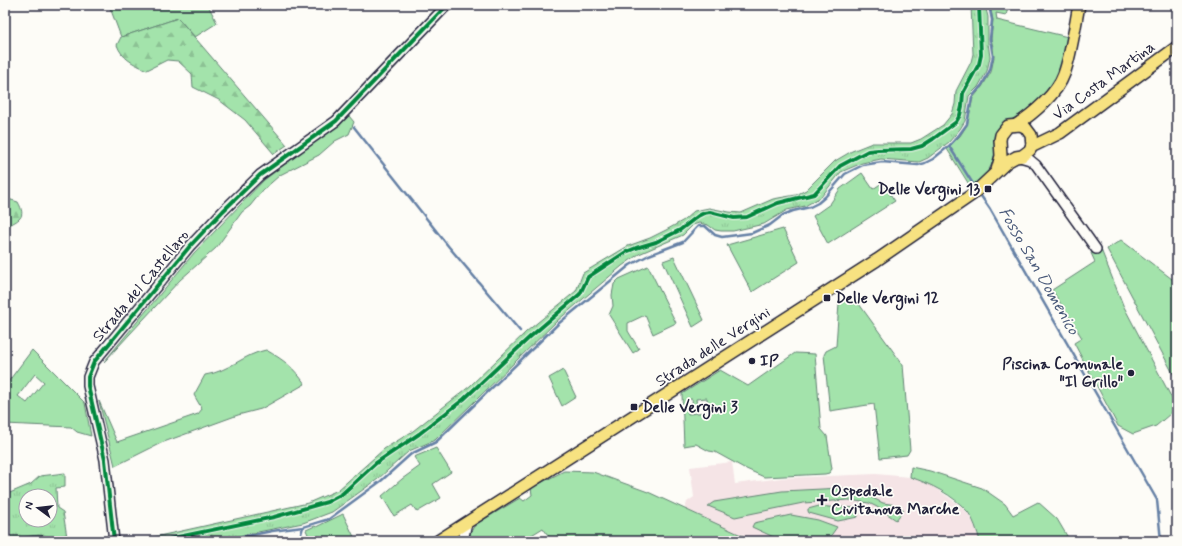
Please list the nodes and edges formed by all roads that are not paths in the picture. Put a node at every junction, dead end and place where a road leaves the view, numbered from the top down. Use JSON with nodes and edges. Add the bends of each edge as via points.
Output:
{"nodes":[{"id":1,"x":447,"y":5,"type":"edge"},
{"id":2,"x":1078,"y":5,"type":"edge"},
{"id":3,"x":1177,"y":47,"type":"edge"},
{"id":4,"x":1037,"y":108,"type":"junction"},
{"id":5,"x":1016,"y":125,"type":"junction"},
{"id":6,"x":1031,"y":134,"type":"junction"},
{"id":7,"x":1048,"y":139,"type":"junction"},
{"id":8,"x":1000,"y":146,"type":"junction"},
{"id":9,"x":1031,"y":148,"type":"junction"},
{"id":10,"x":1018,"y":157,"type":"junction"},
{"id":11,"x":1036,"y":164,"type":"junction"},
{"id":12,"x":997,"y":170,"type":"junction"},
{"id":13,"x":1096,"y":249,"type":"dead end"},
{"id":14,"x":467,"y":522,"type":"junction"},
{"id":15,"x":443,"y":539,"type":"edge"},
{"id":16,"x":114,"y":541,"type":"edge"},
{"id":17,"x":459,"y":541,"type":"edge"},
{"id":18,"x":463,"y":541,"type":"edge"}],
"edges":[{"from":1,"to":16,"type":"street","name":"Strada del Castellaro","via":[[336,120],[260,175],[223,211],[190,246],[94,362],[88,377],[88,386],[105,460]]},
{"from":2,"to":4,"type":"main road","via":[[1064,75],[1058,87]]},
{"from":3,"to":7,"type":"main road","name":"Via Costa Martina","via":[[1060,134]]},
{"from":4,"to":5,"type":"main road"},
{"from":4,"to":6,"type":"main road"},
{"from":5,"to":6,"type":"main road","via":[[1025,127]]},
{"from":5,"to":8,"type":"main road","via":[[1008,126],[1004,130]]},
{"from":6,"to":7,"type":"main road","name":"Via Costa Martina"},
{"from":6,"to":9,"type":"main road"},
{"from":7,"to":9,"type":"main road","name":"Via Costa Martina"},
{"from":8,"to":10,"type":"main road","via":[[1007,155]]},
{"from":8,"to":12,"type":"main road","via":[[1001,156]]},
{"from":9,"to":10,"type":"main road","name":"Strada delle Vergini","via":[[1027,154]]},
{"from":9,"to":11,"type":"street"},
{"from":10,"to":11,"type":"street"},
{"from":10,"to":12,"type":"main road","name":"Strada delle Vergini"},
{"from":11,"to":13,"type":"street"},
{"from":12,"to":14,"type":"main road","name":"Strada delle Vergini","via":[[977,191],[877,260]]},
{"from":14,"to":15,"type":"main road","name":"Strada delle Vergini"},
{"from":14,"to":18,"type":"street"},
{"from":15,"to":17,"type":"street"}]}
